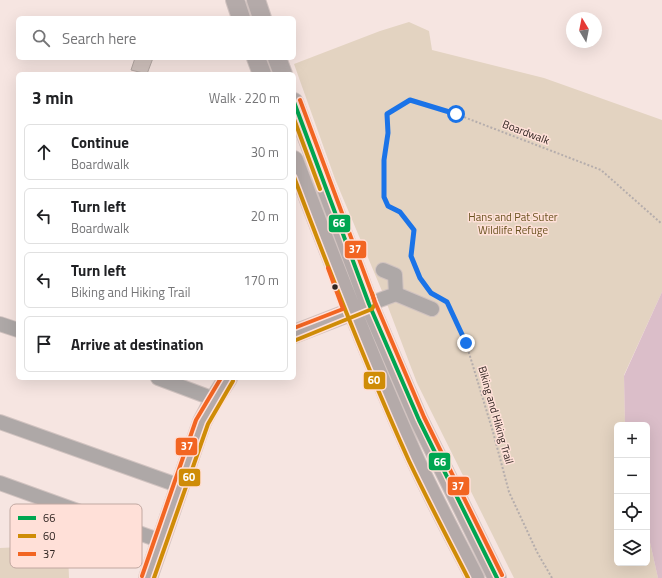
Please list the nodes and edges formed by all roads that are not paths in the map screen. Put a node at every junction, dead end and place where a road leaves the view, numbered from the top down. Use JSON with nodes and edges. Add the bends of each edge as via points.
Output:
{"nodes":[{"id":1,"x":234,"y":0,"type":"edge"},
{"id":2,"x":256,"y":0,"type":"edge"},
{"id":3,"x":240,"y":16,"type":"edge"},
{"id":4,"x":261,"y":16,"type":"edge"},
{"id":5,"x":257,"y":60,"type":"edge"},
{"id":6,"x":278,"y":60,"type":"edge"},
{"id":7,"x":261,"y":72,"type":"edge"},
{"id":8,"x":282,"y":72,"type":"edge"},
{"id":9,"x":296,"y":107,"type":"edge"},
{"id":10,"x":296,"y":165,"type":"edge"},
{"id":11,"x":383,"y":270,"type":"dead end"},
{"id":12,"x":396,"y":294,"type":"junction"},
{"id":13,"x":369,"y":304,"type":"junction"},
{"id":14,"x":432,"y":309,"type":"dead end"},
{"id":15,"x":351,"y":312,"type":"junction"},
{"id":16,"x":0,"y":324,"type":"edge"},
{"id":17,"x":16,"y":329,"type":"edge"},
{"id":18,"x":296,"y":333,"type":"edge"},
{"id":19,"x":163,"y":380,"type":"edge"},
{"id":20,"x":227,"y":380,"type":"edge"},
{"id":21,"x":214,"y":399,"type":"junction"},
{"id":22,"x":0,"y":422,"type":"edge"},
{"id":23,"x":0,"y":483,"type":"edge"},
{"id":24,"x":180,"y":486,"type":"junction"},
{"id":25,"x":58,"y":504,"type":"edge"},
{"id":26,"x":142,"y":534,"type":"edge"},
{"id":27,"x":161,"y":541,"type":"junction"},
{"id":28,"x":148,"y":578,"type":"edge"},
{"id":29,"x":475,"y":578,"type":"edge"},
{"id":30,"x":497,"y":578,"type":"edge"}],
"edges":[{"from":1,"to":3,"type":"main road"},
{"from":2,"to":4,"type":"main road"},
{"from":5,"to":7,"type":"main road"},
{"from":6,"to":8,"type":"main road"},
{"from":9,"to":13,"type":"main road"},
{"from":10,"to":15,"type":"main road"},
{"from":11,"to":12,"type":"lane","via":[[396,275]]},
{"from":12,"to":13,"type":"lane"},
{"from":12,"to":14,"type":"lane"},
{"from":13,"to":15,"type":"main road"},
{"from":13,"to":30,"type":"main road","via":[[419,420]]},
{"from":15,"to":18,"type":"main road"},
{"from":15,"to":29,"type":"main road","via":[[416,461]]},
{"from":16,"to":17,"type":"lane"},
{"from":19,"to":21,"type":"lane"},
{"from":20,"to":21,"type":"main road"},
{"from":21,"to":24,"type":"main road","via":[[202,422]]},
{"from":22,"to":24,"type":"lane"},
{"from":23,"to":25,"type":"lane"},
{"from":24,"to":27,"type":"main road"},
{"from":26,"to":27,"type":"lane"},
{"from":27,"to":28,"type":"main road"}]}
